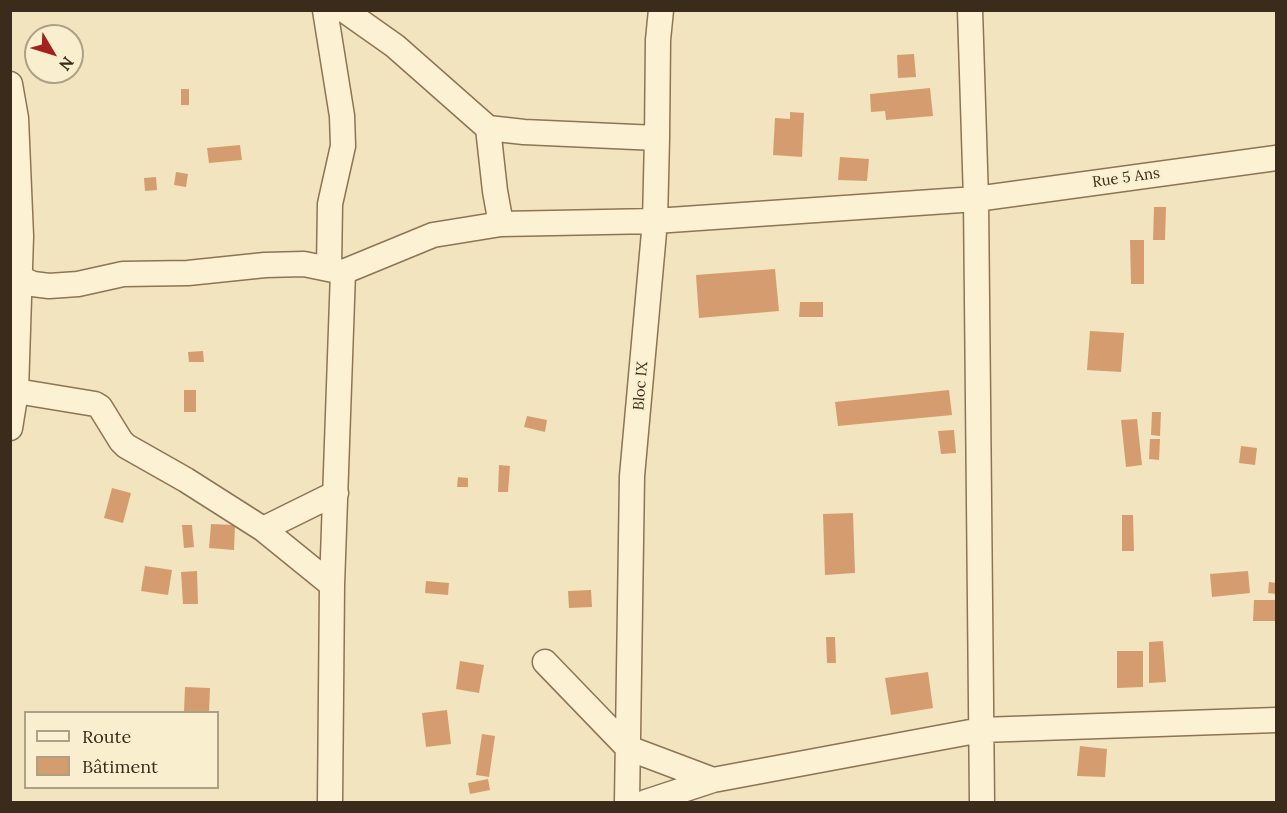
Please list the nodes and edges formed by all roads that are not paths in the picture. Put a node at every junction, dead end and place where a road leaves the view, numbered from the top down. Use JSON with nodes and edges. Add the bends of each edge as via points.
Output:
{"nodes":[{"id":1,"x":325,"y":10,"type":"edge"},
{"id":2,"x":344,"y":10,"type":"edge"},
{"id":3,"x":661,"y":10,"type":"edge"},
{"id":4,"x":970,"y":10,"type":"edge"},
{"id":5,"x":10,"y":84,"type":"edge"},
{"id":6,"x":489,"y":128,"type":"junction"},
{"id":7,"x":657,"y":138,"type":"junction"},
{"id":8,"x":1276,"y":158,"type":"edge"},
{"id":9,"x":976,"y":199,"type":"junction"},
{"id":10,"x":655,"y":221,"type":"junction"},
{"id":11,"x":501,"y":224,"type":"junction"},
{"id":12,"x":336,"y":270,"type":"junction"},
{"id":13,"x":15,"y":278,"type":"edge"},
{"id":14,"x":16,"y":391,"type":"junction"},
{"id":15,"x":10,"y":428,"type":"edge"},
{"id":16,"x":336,"y":493,"type":"junction"},
{"id":17,"x":263,"y":529,"type":"junction"},
{"id":18,"x":332,"y":585,"type":"junction"},
{"id":19,"x":545,"y":662,"type":"dead end"},
{"id":20,"x":1276,"y":720,"type":"edge"},
{"id":21,"x":981,"y":730,"type":"junction"},
{"id":22,"x":628,"y":748,"type":"junction"},
{"id":23,"x":713,"y":780,"type":"junction"},
{"id":24,"x":330,"y":802,"type":"edge"},
{"id":25,"x":627,"y":802,"type":"edge"},
{"id":26,"x":646,"y":802,"type":"edge"},
{"id":27,"x":982,"y":802,"type":"edge"}],
"edges":[{"from":1,"to":12,"type":"street","via":[[342,116],[343,146],[330,204]]},
{"from":2,"to":6,"type":"street","via":[[394,46]]},
{"from":3,"to":7,"type":"street","name":"Bloc IX"},
{"from":4,"to":9,"type":"street"},
{"from":5,"to":13,"type":"street","via":[[16,118],[21,236]]},
{"from":6,"to":7,"type":"street"},
{"from":6,"to":11,"type":"street"},
{"from":7,"to":10,"type":"street","name":"Bloc IX"},
{"from":8,"to":9,"type":"street","name":"Rue 5 Ans"},
{"from":9,"to":10,"type":"street","name":"Rue 5 Ans"},
{"from":9,"to":21,"type":"street"},
{"from":10,"to":11,"type":"street","name":"Rue 5 Ans"},
{"from":10,"to":22,"type":"street","name":"Bloc IX","via":[[632,476]]},
{"from":11,"to":12,"type":"street","name":"Rue 5 Ans","via":[[433,235]]},
{"from":12,"to":13,"type":"street","via":[[304,264],[265,265],[188,273],[123,274],[49,286]]},
{"from":12,"to":16,"type":"street"},
{"from":13,"to":14,"type":"street"},
{"from":14,"to":15,"type":"street"},
{"from":14,"to":17,"type":"street","via":[[95,404],[126,446]]},
{"from":16,"to":17,"type":"street"},
{"from":16,"to":18,"type":"street"},
{"from":17,"to":18,"type":"street"},
{"from":18,"to":24,"type":"street"},
{"from":19,"to":22,"type":"street"},
{"from":20,"to":21,"type":"street"},
{"from":21,"to":23,"type":"street"},
{"from":21,"to":27,"type":"street"},
{"from":22,"to":23,"type":"street"},
{"from":22,"to":25,"type":"street","name":"Bloc IX"},
{"from":23,"to":26,"type":"street"}]}
